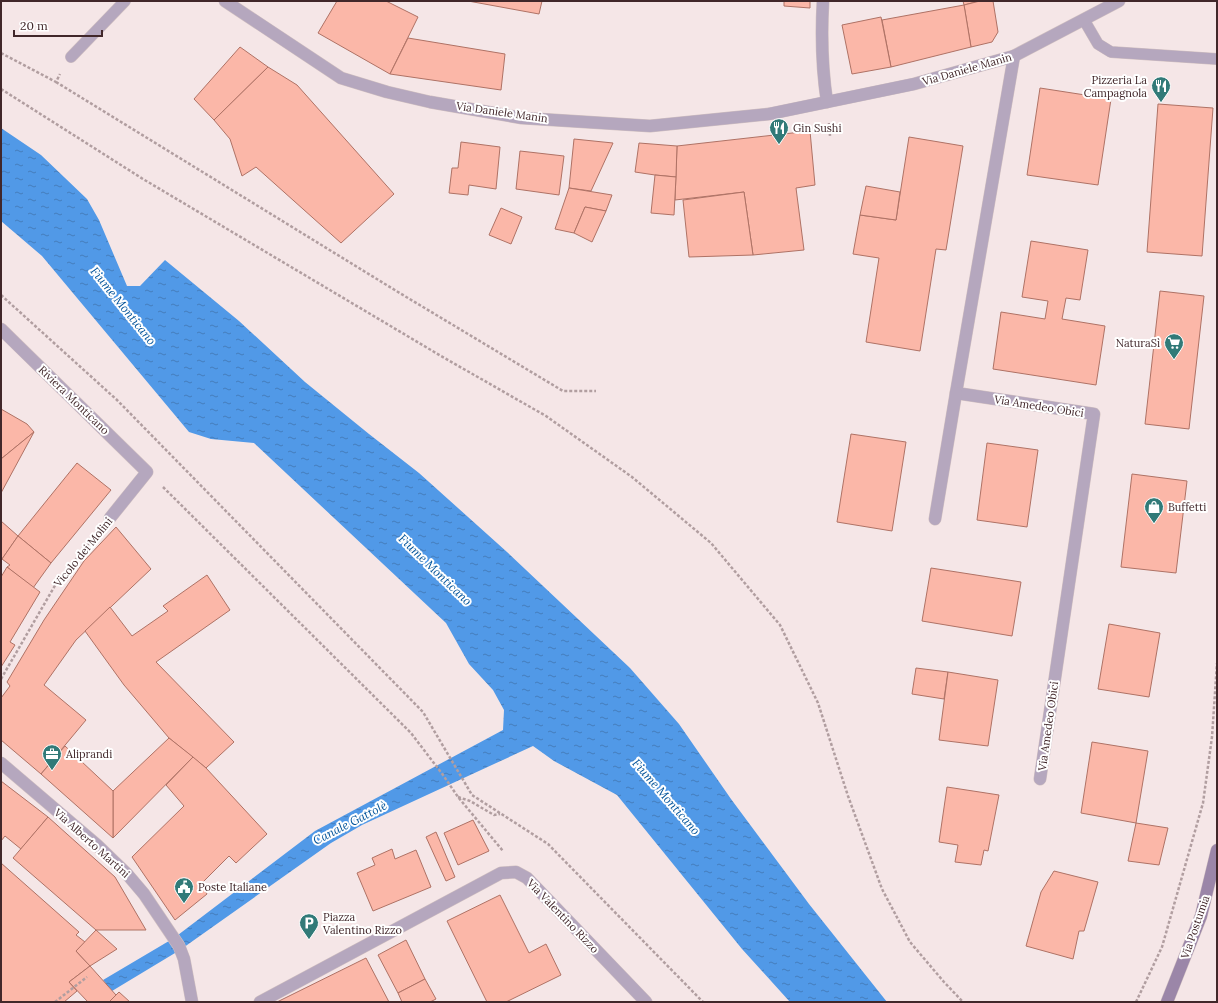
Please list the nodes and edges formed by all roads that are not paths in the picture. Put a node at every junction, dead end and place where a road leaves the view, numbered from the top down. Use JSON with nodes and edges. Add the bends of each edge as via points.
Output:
{"nodes":[{"id":1,"x":125,"y":1,"type":"edge"},
{"id":2,"x":225,"y":1,"type":"edge"},
{"id":3,"x":823,"y":1,"type":"edge"},
{"id":4,"x":1120,"y":1,"type":"edge"},
{"id":5,"x":1084,"y":20,"type":"junction"},
{"id":6,"x":1014,"y":56,"type":"junction"},
{"id":7,"x":71,"y":57,"type":"road end"},
{"id":8,"x":1217,"y":59,"type":"edge"},
{"id":9,"x":827,"y":102,"type":"junction"},
{"id":10,"x":1,"y":329,"type":"edge"},
{"id":11,"x":956,"y":393,"type":"junction"},
{"id":12,"x":147,"y":472,"type":"joint"},
{"id":13,"x":110,"y":518,"type":"road end"},
{"id":14,"x":935,"y":519,"type":"dead end"},
{"id":15,"x":1,"y":763,"type":"edge"},
{"id":16,"x":1040,"y":779,"type":"dead end"},
{"id":17,"x":1217,"y":850,"type":"edge"},
{"id":18,"x":192,"y":1002,"type":"edge"},
{"id":19,"x":260,"y":1002,"type":"edge"},
{"id":20,"x":646,"y":1002,"type":"edge"},
{"id":21,"x":1167,"y":1002,"type":"edge"}],
"edges":[{"from":1,"to":7,"type":"lane"},
{"from":2,"to":9,"type":"street","name":"Via Daniele Manin","via":[[341,78],[430,102],[522,118],[650,126],[769,114]]},
{"from":3,"to":9,"type":"street","via":[[823,59]]},
{"from":4,"to":5,"type":"street","name":"Via Daniele Manin"},
{"from":5,"to":6,"type":"street","name":"Via Daniele Manin"},
{"from":5,"to":8,"type":"lane","via":[[1098,44],[1111,52]]},
{"from":6,"to":9,"type":"street","name":"Via Daniele Manin","via":[[914,84]]},
{"from":6,"to":11,"type":"street"},
{"from":10,"to":12,"type":"street","name":"Riviera Monticano"},
{"from":11,"to":14,"type":"street"},
{"from":11,"to":16,"type":"street","name":"Via Amedeo Obici","via":[[1094,414]]},
{"from":12,"to":13,"type":"street","name":"Vicolo dei Molini"},
{"from":15,"to":18,"type":"street","name":"Via Alberto Martini","via":[[97,845],[144,894],[171,934],[184,959]]},
{"from":17,"to":21,"type":"main road","name":"Via Postumia","via":[[1201,916]]},
{"from":19,"to":20,"type":"street","name":"Via Valentino Rizzo","via":[[501,873],[516,872],[527,878]]}]}
